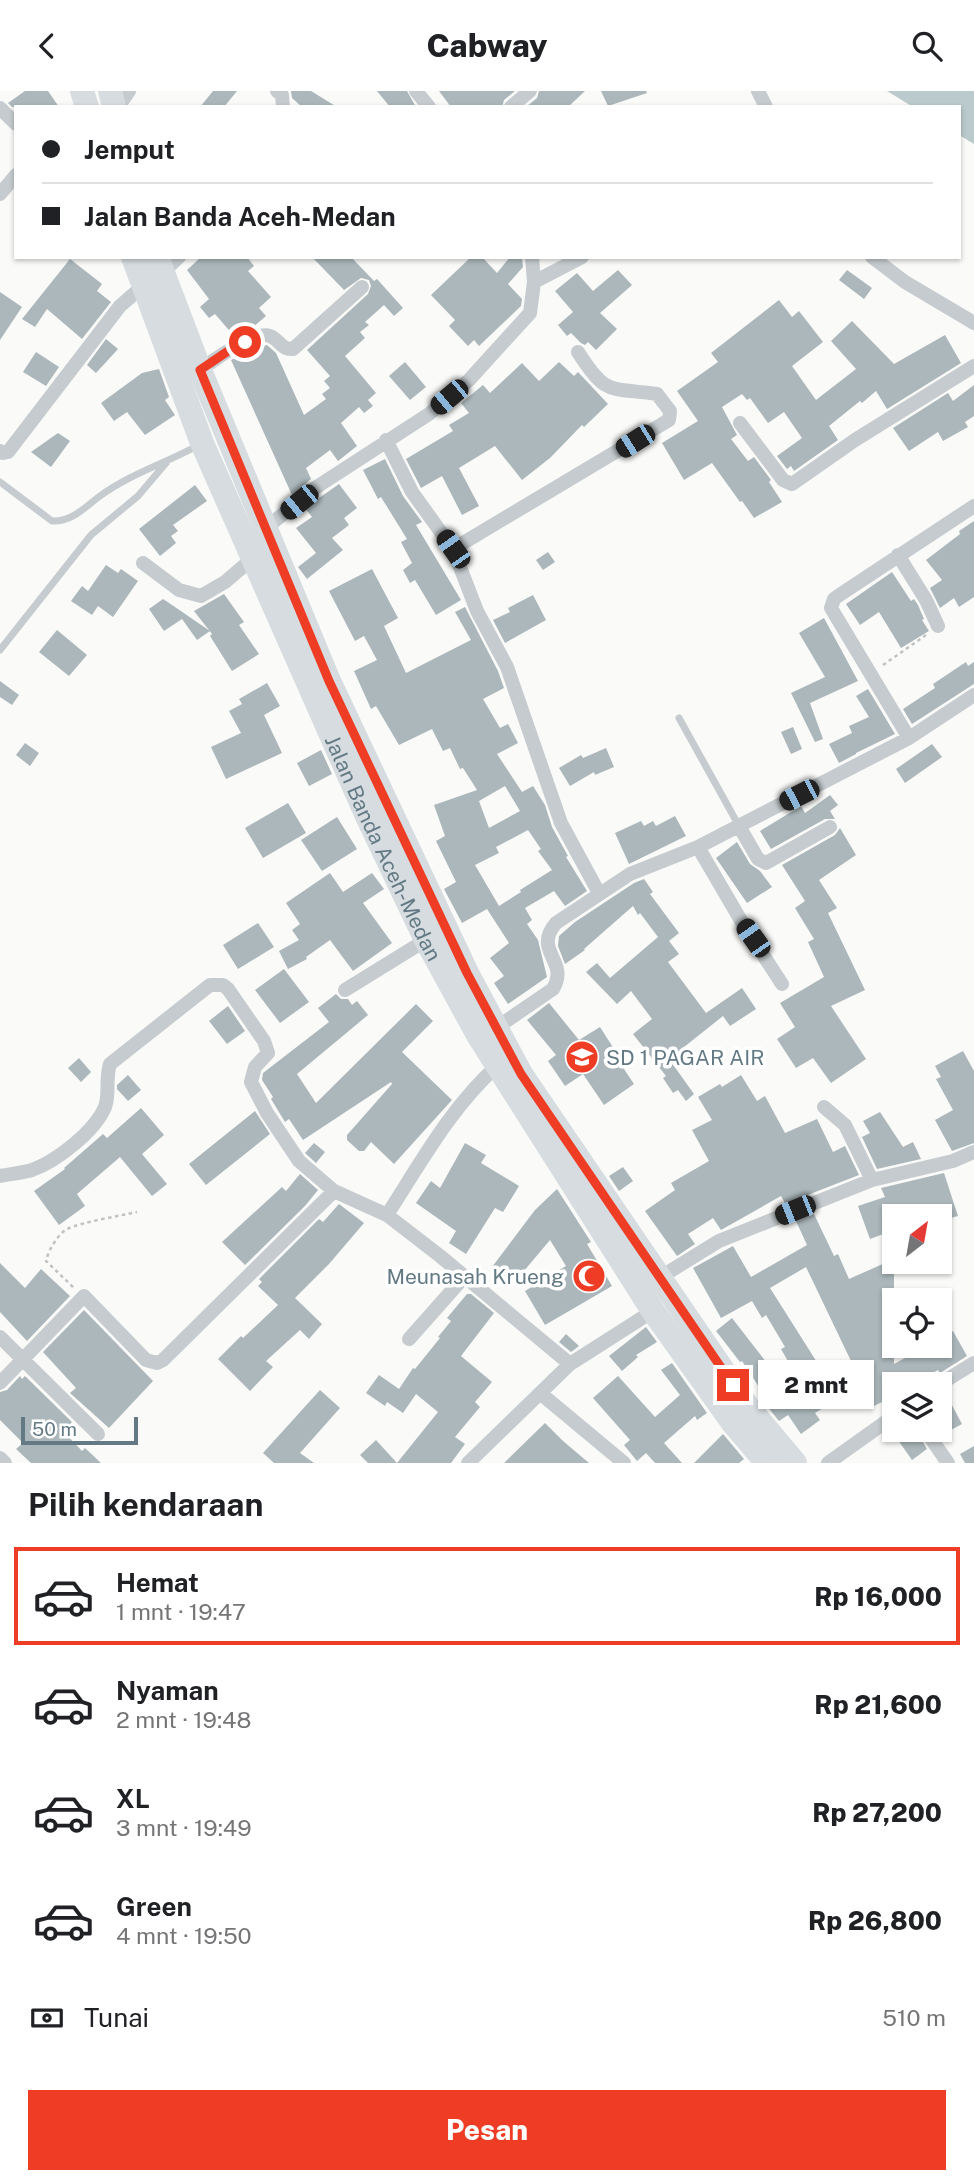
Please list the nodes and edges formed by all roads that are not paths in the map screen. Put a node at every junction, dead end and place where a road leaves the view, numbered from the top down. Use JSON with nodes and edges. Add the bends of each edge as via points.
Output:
{"nodes":[{"id":1,"x":129,"y":91,"type":"edge"},
{"id":2,"x":415,"y":91,"type":"edge"},
{"id":3,"x":530,"y":91,"type":"edge"},
{"id":4,"x":118,"y":105,"type":"edge"},
{"id":5,"x":427,"y":105,"type":"edge"},
{"id":6,"x":513,"y":105,"type":"edge"},
{"id":7,"x":0,"y":108,"type":"edge"},
{"id":8,"x":14,"y":122,"type":"edge"},
{"id":9,"x":14,"y":177,"type":"edge"},
{"id":10,"x":0,"y":194,"type":"edge"},
{"id":11,"x":138,"y":259,"type":"edge"},
{"id":12,"x":532,"y":259,"type":"edge"},
{"id":13,"x":578,"y":259,"type":"edge"},
{"id":14,"x":875,"y":259,"type":"edge"},
{"id":15,"x":160,"y":268,"type":"edge"},
{"id":16,"x":534,"y":282,"type":"junction"},
{"id":17,"x":362,"y":287,"type":"dead end"},
{"id":18,"x":974,"y":323,"type":"edge"},
{"id":19,"x":578,"y":352,"type":"dead end"},
{"id":20,"x":973,"y":369,"type":"edge"},
{"id":21,"x":200,"y":370,"type":"junction"},
{"id":22,"x":740,"y":423,"type":"dead end"},
{"id":23,"x":386,"y":440,"type":"junction"},
{"id":24,"x":202,"y":443,"type":"junction"},
{"id":25,"x":0,"y":451,"type":"edge"},
{"id":26,"x":166,"y":463,"type":"junction"},
{"id":27,"x":0,"y":482,"type":"edge"},
{"id":28,"x":974,"y":506,"type":"edge"},
{"id":29,"x":266,"y":528,"type":"junction"},
{"id":30,"x":453,"y":549,"type":"junction"},
{"id":31,"x":898,"y":555,"type":"junction"},
{"id":32,"x":253,"y":558,"type":"junction"},
{"id":33,"x":143,"y":563,"type":"dead end"},
{"id":34,"x":938,"y":625,"type":"road end"},
{"id":35,"x":0,"y":650,"type":"edge"},
{"id":36,"x":974,"y":695,"type":"edge"},
{"id":37,"x":679,"y":718,"type":"dead end"},
{"id":38,"x":909,"y":738,"type":"junction"},
{"id":39,"x":739,"y":826,"type":"junction"},
{"id":40,"x":830,"y":827,"type":"dead end"},
{"id":41,"x":698,"y":847,"type":"junction"},
{"id":42,"x":599,"y":894,"type":"junction"},
{"id":43,"x":426,"y":940,"type":"junction"},
{"id":44,"x":782,"y":984,"type":"dead end"},
{"id":45,"x":345,"y":990,"type":"dead end"},
{"id":46,"x":496,"y":1028,"type":"junction"},
{"id":47,"x":497,"y":1066,"type":"junction"},
{"id":48,"x":824,"y":1107,"type":"dead end"},
{"id":49,"x":974,"y":1152,"type":"edge"},
{"id":50,"x":0,"y":1176,"type":"edge"},
{"id":51,"x":872,"y":1180,"type":"junction"},
{"id":52,"x":334,"y":1191,"type":"junction"},
{"id":53,"x":387,"y":1216,"type":"junction"},
{"id":54,"x":464,"y":1277,"type":"junction"},
{"id":55,"x":659,"y":1278,"type":"junction"},
{"id":56,"x":653,"y":1311,"type":"junction"},
{"id":57,"x":0,"y":1337,"type":"edge"},
{"id":58,"x":409,"y":1339,"type":"dead end"},
{"id":59,"x":23,"y":1360,"type":"junction"},
{"id":60,"x":974,"y":1363,"type":"edge"},
{"id":61,"x":570,"y":1364,"type":"junction"},
{"id":62,"x":952,"y":1377,"type":"edge"},
{"id":63,"x":0,"y":1383,"type":"edge"},
{"id":64,"x":540,"y":1393,"type":"junction"},
{"id":65,"x":882,"y":1425,"type":"edge"},
{"id":66,"x":98,"y":1434,"type":"dead end"},
{"id":67,"x":933,"y":1442,"type":"edge"},
{"id":68,"x":0,"y":1458,"type":"edge"},
{"id":69,"x":5,"y":1463,"type":"edge"},
{"id":70,"x":468,"y":1463,"type":"edge"},
{"id":71,"x":624,"y":1463,"type":"edge"},
{"id":72,"x":767,"y":1463,"type":"edge"},
{"id":73,"x":794,"y":1463,"type":"edge"},
{"id":74,"x":828,"y":1463,"type":"edge"},
{"id":75,"x":948,"y":1463,"type":"edge"}],
"edges":[{"from":1,"to":4,"type":"street"},
{"from":2,"to":5,"type":"street"},
{"from":3,"to":6,"type":"street"},
{"from":7,"to":8,"type":"street"},
{"from":9,"to":10,"type":"street"},
{"from":11,"to":15,"type":"highway","name":"Jalan Banda Aceh-Medan"},
{"from":12,"to":16,"type":"street"},
{"from":13,"to":16,"type":"street"},
{"from":14,"to":18,"type":"street"},
{"from":15,"to":21,"type":"highway","name":"Jalan Banda Aceh-Medan"},
{"from":15,"to":24,"type":"highway","name":"Jalan Banda Aceh-Medan"},
{"from":15,"to":25,"type":"street","via":[[120,306],[8,452]]},
{"from":16,"to":23,"type":"street","via":[[530,313],[469,380],[429,414]]},
{"from":17,"to":21,"type":"street","via":[[293,349],[260,335]]},
{"from":19,"to":30,"type":"street","via":[[603,385],[657,394],[670,411],[669,420]]},
{"from":20,"to":22,"type":"street","via":[[792,484],[783,480]]},
{"from":21,"to":29,"type":"highway","name":"Jalan Banda Aceh-Medan"},
{"from":23,"to":29,"type":"street"},
{"from":23,"to":30,"type":"street","via":[[412,492]]},
{"from":24,"to":26,"type":"lane"},
{"from":24,"to":32,"type":"highway","name":"Jalan Banda Aceh-Medan"},
{"from":26,"to":27,"type":"lane","via":[[137,473],[61,522],[52,521]]},
{"from":26,"to":35,"type":"lane","via":[[138,496],[91,535]]},
{"from":28,"to":31,"type":"street"},
{"from":29,"to":46,"type":"highway","name":"Jalan Banda Aceh-Medan","via":[[329,681]]},
{"from":30,"to":42,"type":"street","via":[[477,611],[507,667],[561,823]]},
{"from":31,"to":34,"type":"street"},
{"from":31,"to":38,"type":"street","via":[[838,596],[831,608]]},
{"from":32,"to":33,"type":"street","via":[[201,596],[179,590]]},
{"from":32,"to":43,"type":"highway","name":"Jalan Banda Aceh-Medan"},
{"from":36,"to":38,"type":"street"},
{"from":37,"to":39,"type":"lane"},
{"from":38,"to":39,"type":"street"},
{"from":39,"to":40,"type":"street","via":[[758,859],[766,863]]},
{"from":39,"to":41,"type":"street"},
{"from":41,"to":42,"type":"street","via":[[630,874]]},
{"from":41,"to":44,"type":"street"},
{"from":42,"to":46,"type":"street","via":[[548,933],[546,943],[558,970],[552,989]]},
{"from":43,"to":45,"type":"street"},
{"from":43,"to":47,"type":"highway","name":"Jalan Banda Aceh-Medan"},
{"from":46,"to":55,"type":"highway","name":"Jalan Banda Aceh-Medan","via":[[521,1074]]},
{"from":47,"to":53,"type":"street","via":[[455,1111]]},
{"from":47,"to":56,"type":"highway","name":"Jalan Banda Aceh-Medan"},
{"from":48,"to":51,"type":"street","via":[[845,1125]]},
{"from":49,"to":51,"type":"street"},
{"from":50,"to":52,"type":"street","via":[[33,1170],[83,1135],[99,1119],[106,1103],[110,1064],[210,985],[219,984],[228,989],[264,1041],[268,1053],[255,1067],[251,1082],[267,1113],[299,1161]]},
{"from":51,"to":55,"type":"street","via":[[719,1241]]},
{"from":52,"to":53,"type":"street"},
{"from":52,"to":59,"type":"street","via":[[163,1360],[146,1360],[84,1296]]},
{"from":53,"to":54,"type":"street"},
{"from":54,"to":58,"type":"street"},
{"from":54,"to":61,"type":"street"},
{"from":55,"to":73,"type":"highway","name":"Jalan Banda Aceh-Medan","via":[[748,1407]]},
{"from":56,"to":61,"type":"street"},
{"from":56,"to":72,"type":"highway","name":"Jalan Banda Aceh-Medan"},
{"from":57,"to":59,"type":"street"},
{"from":59,"to":63,"type":"street"},
{"from":59,"to":66,"type":"street"},
{"from":60,"to":62,"type":"street"},
{"from":61,"to":64,"type":"street"},
{"from":64,"to":70,"type":"street"},
{"from":64,"to":71,"type":"street"},
{"from":65,"to":74,"type":"street"},
{"from":67,"to":75,"type":"street"},
{"from":68,"to":69,"type":"street"}]}
